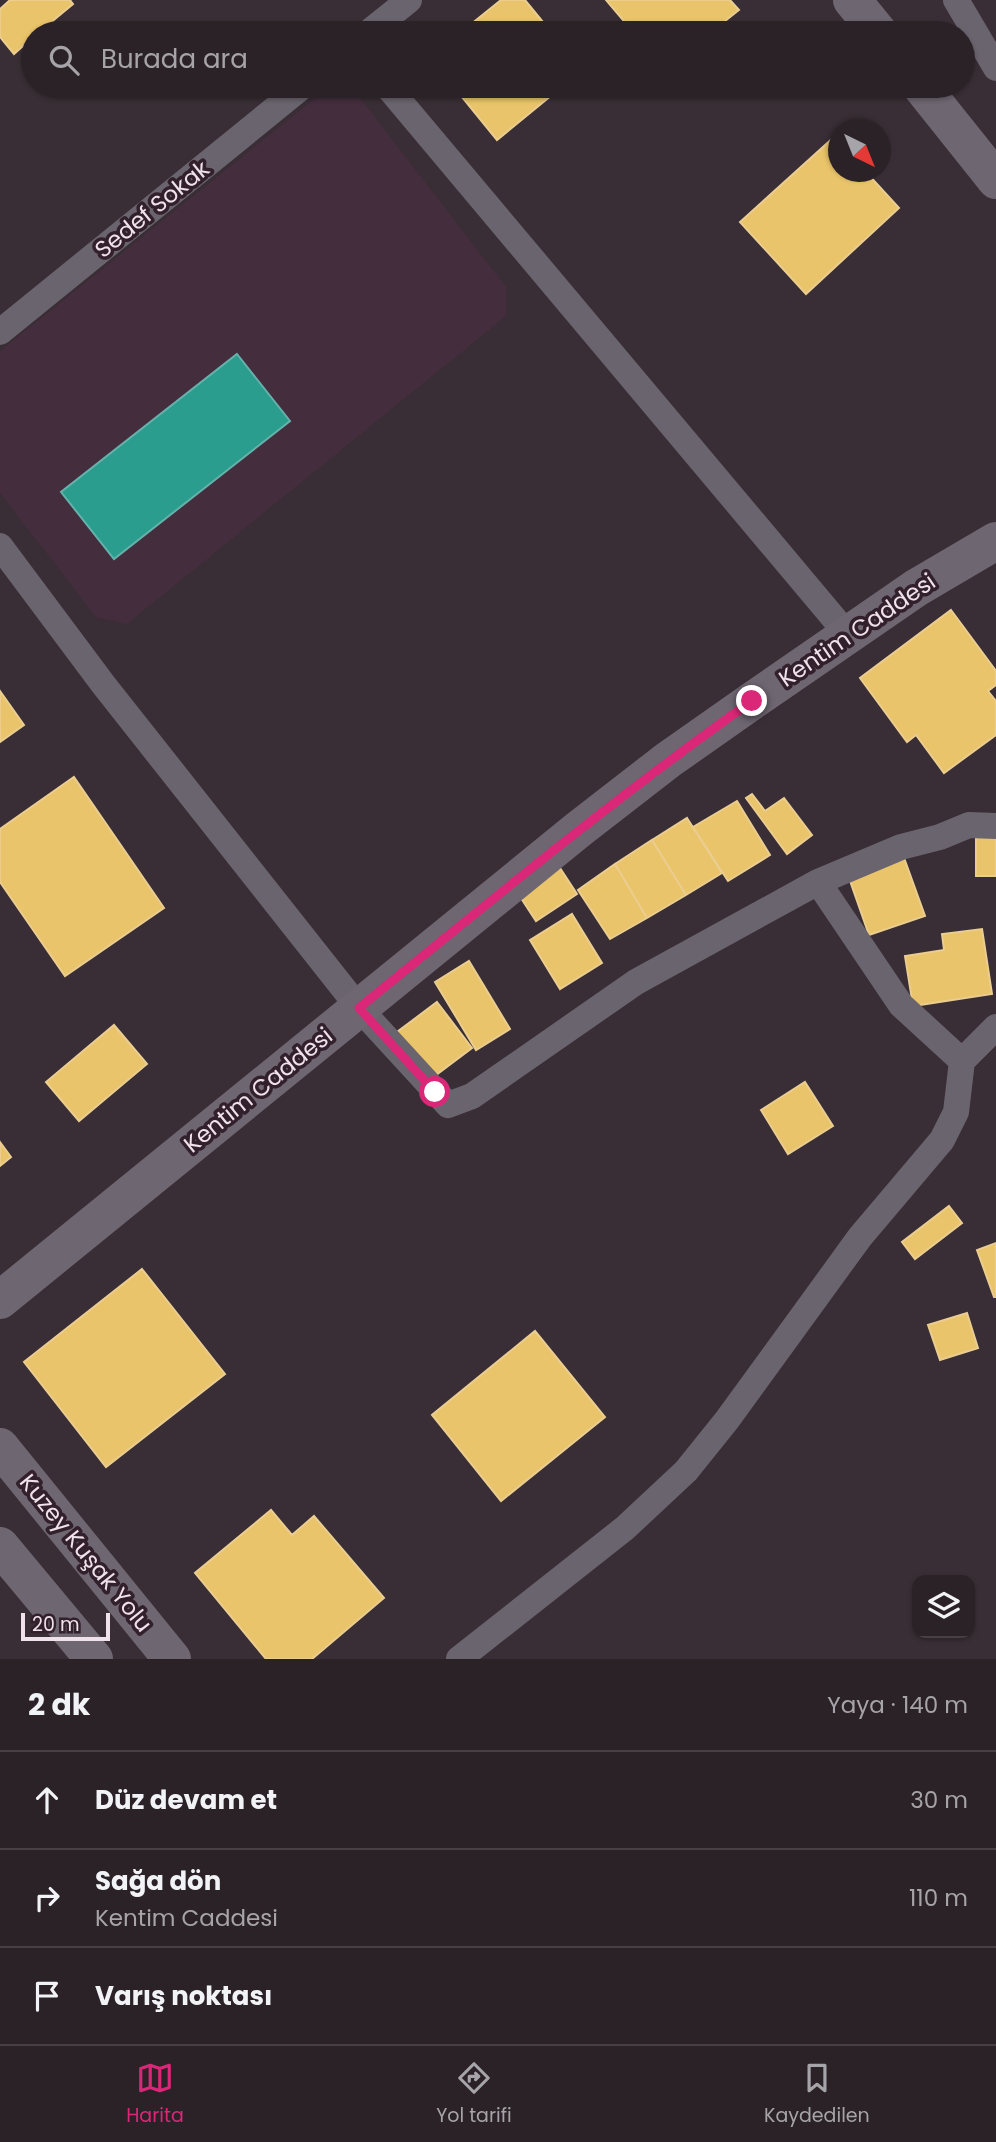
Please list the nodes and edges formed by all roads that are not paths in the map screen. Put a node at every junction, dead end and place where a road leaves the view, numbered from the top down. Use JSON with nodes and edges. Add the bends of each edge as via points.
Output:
{"nodes":[{"id":1,"x":409,"y":0,"type":"edge"},
{"id":2,"x":852,"y":0,"type":"edge"},
{"id":3,"x":956,"y":0,"type":"edge"},
{"id":4,"x":383,"y":21,"type":"edge"},
{"id":5,"x":869,"y":21,"type":"edge"},
{"id":6,"x":968,"y":21,"type":"edge"},
{"id":7,"x":975,"y":32,"type":"edge"},
{"id":8,"x":996,"y":68,"type":"edge"},
{"id":9,"x":288,"y":98,"type":"edge"},
{"id":10,"x":397,"y":98,"type":"edge"},
{"id":11,"x":931,"y":98,"type":"edge"},
{"id":12,"x":993,"y":170,"type":"edge"},
{"id":13,"x":0,"y":332,"type":"edge"},
{"id":14,"x":996,"y":541,"type":"edge"},
{"id":15,"x":0,"y":546,"type":"edge"},
{"id":16,"x":848,"y":635,"type":"junction"},
{"id":17,"x":996,"y":826,"type":"edge"},
{"id":18,"x":818,"y":882,"type":"junction"},
{"id":19,"x":359,"y":1008,"type":"junction"},
{"id":20,"x":996,"y":1027,"type":"edge"},
{"id":21,"x":962,"y":1061,"type":"junction"},
{"id":22,"x":0,"y":1300,"type":"edge"},
{"id":23,"x":0,"y":1447,"type":"edge"},
{"id":24,"x":0,"y":1546,"type":"edge"},
{"id":25,"x":94,"y":1659,"type":"edge"},
{"id":26,"x":172,"y":1659,"type":"edge"},
{"id":27,"x":459,"y":1659,"type":"edge"}],
"edges":[{"from":1,"to":4,"type":"street"},
{"from":2,"to":5,"type":"street"},
{"from":3,"to":6,"type":"street"},
{"from":7,"to":8,"type":"street"},
{"from":9,"to":13,"type":"street","name":"Sedef Sokak"},
{"from":10,"to":16,"type":"street"},
{"from":11,"to":12,"type":"street"},
{"from":14,"to":16,"type":"street","name":"Kentim Caddesi"},
{"from":15,"to":19,"type":"street"},
{"from":16,"to":19,"type":"street","name":"Kentim Caddesi","via":[[668,760]]},
{"from":17,"to":18,"type":"street","via":[[969,825]]},
{"from":18,"to":19,"type":"street","via":[[636,982],[472,1096],[448,1105]]},
{"from":18,"to":21,"type":"street","via":[[901,1005]]},
{"from":19,"to":22,"type":"street","name":"Kentim Caddesi"},
{"from":20,"to":21,"type":"street"},
{"from":21,"to":27,"type":"street","via":[[956,1112],[942,1140],[860,1237],[686,1471],[625,1528]]},
{"from":23,"to":26,"type":"street","name":"Kuzey Kuşak Yolu"},
{"from":24,"to":25,"type":"street"}]}
